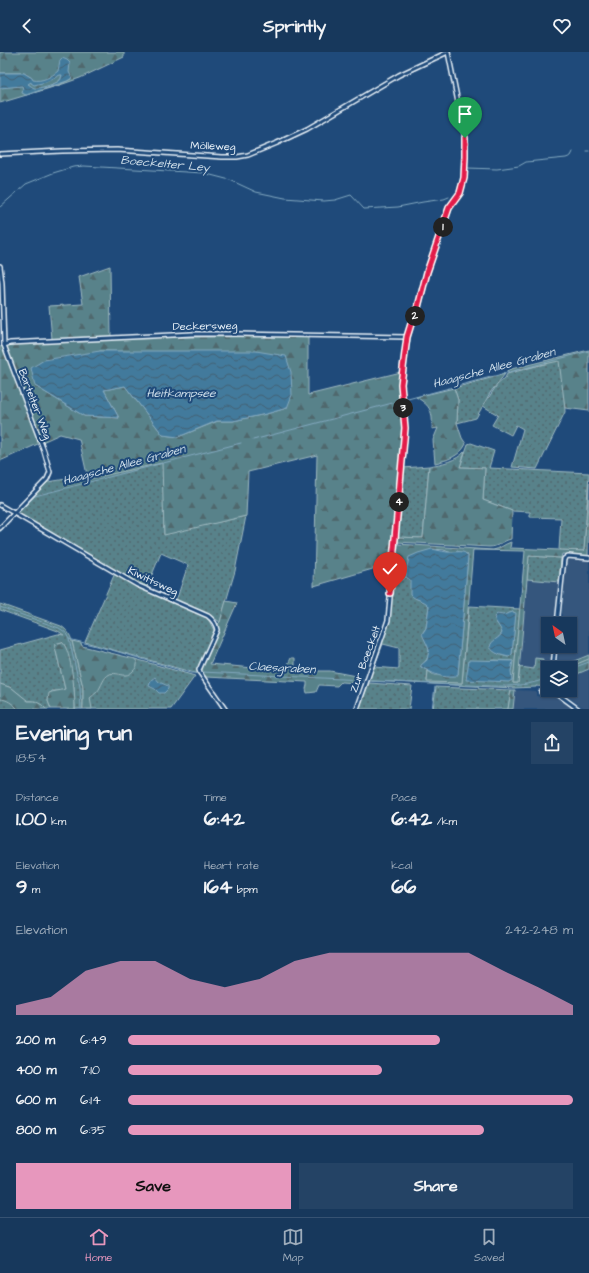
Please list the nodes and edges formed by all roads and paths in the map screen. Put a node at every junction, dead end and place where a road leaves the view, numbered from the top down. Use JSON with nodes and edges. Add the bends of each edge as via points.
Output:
{"nodes":[{"id":1,"x":448,"y":52,"type":"edge"},
{"id":2,"x":0,"y":154,"type":"edge"},
{"id":3,"x":0,"y":266,"type":"edge"},
{"id":4,"x":407,"y":337,"type":"junction"},
{"id":5,"x":4,"y":345,"type":"junction"},
{"id":6,"x":0,"y":505,"type":"edge"},
{"id":7,"x":14,"y":514,"type":"junction"},
{"id":8,"x":0,"y":528,"type":"edge"},
{"id":9,"x":589,"y":558,"type":"edge"},
{"id":10,"x":559,"y":617,"type":"edge"},
{"id":11,"x":562,"y":697,"type":"edge"},
{"id":12,"x":225,"y":709,"type":"edge"},
{"id":13,"x":357,"y":709,"type":"edge"},
{"id":14,"x":578,"y":709,"type":"edge"}],
"edges":[{"from":1,"to":2,"type":"street","name":"Mölleweg","via":[[399,75],[307,129],[248,155],[226,157],[117,150]]},
{"from":1,"to":4,"type":"street","name":"Zur Boeckelt","via":[[465,138],[464,178],[460,193],[449,208]]},
{"from":3,"to":5,"type":"street","name":"Bartelter Weg"},
{"from":4,"to":5,"type":"street","name":"Deckersweg","via":[[192,334]]},
{"from":4,"to":13,"type":"street","name":"Zur Boeckelt","via":[[401,384],[405,428],[388,620]]},
{"from":5,"to":7,"type":"street","name":"Bartelter Weg","via":[[50,472],[47,479]]},
{"from":6,"to":7,"type":"street","name":"Kiwittsweg"},
{"from":7,"to":8,"type":"street","name":"Bartelter Weg"},
{"from":7,"to":12,"type":"street","name":"Kiwittsweg","via":[[137,585],[212,619],[216,630],[199,670]]},
{"from":9,"to":10,"type":"street","via":[[568,556],[564,559]]},
{"from":11,"to":14,"type":"street"}]}
